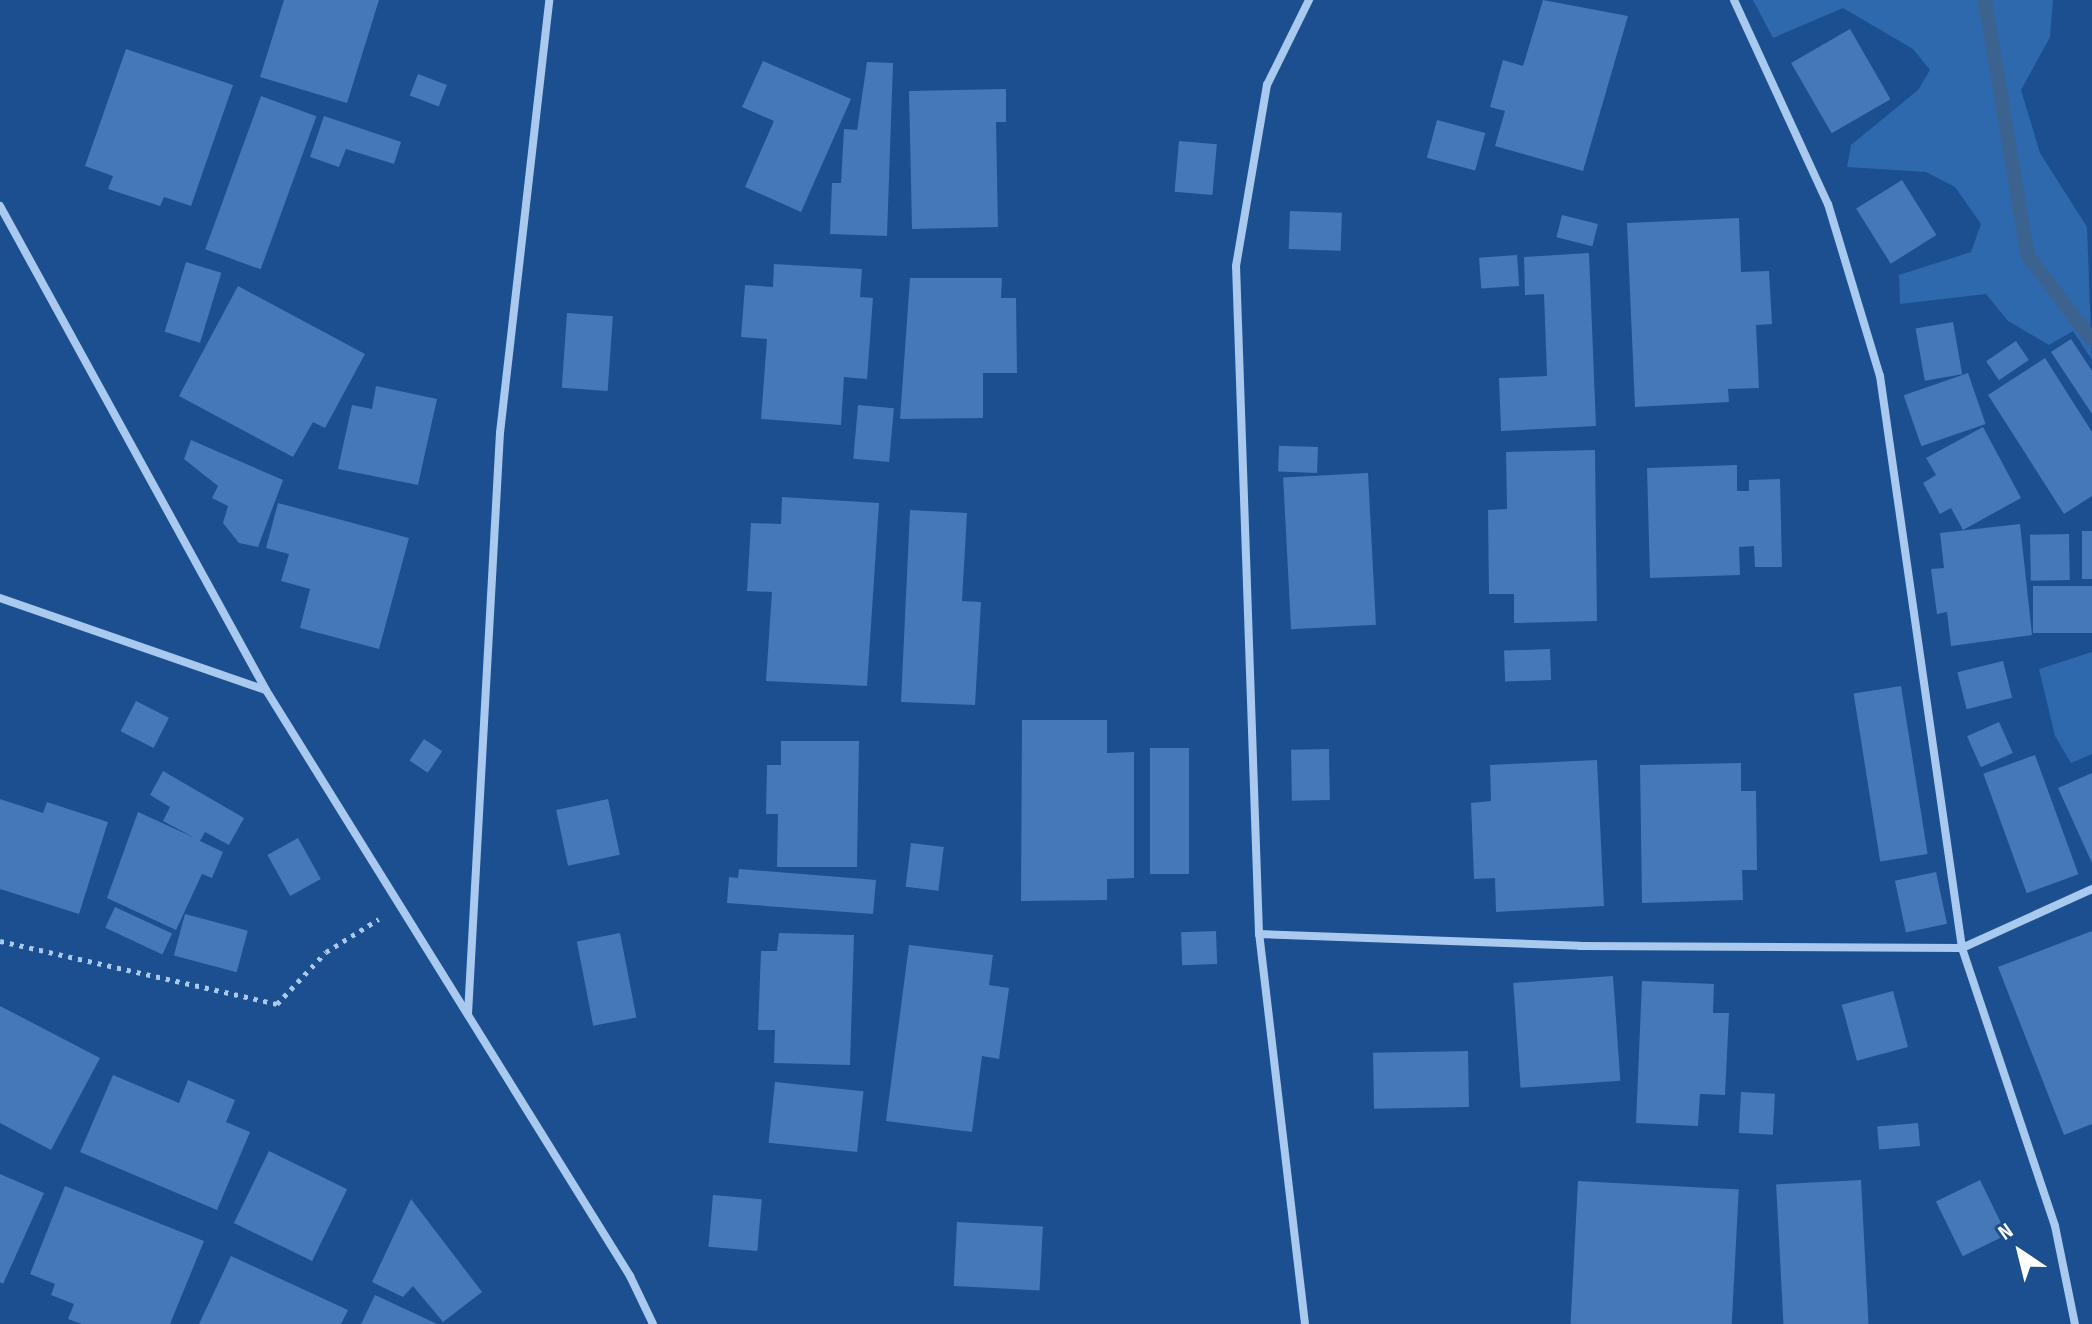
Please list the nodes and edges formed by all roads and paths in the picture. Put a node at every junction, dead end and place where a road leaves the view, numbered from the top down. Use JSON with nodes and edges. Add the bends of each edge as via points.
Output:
{"nodes":[{"id":1,"x":549,"y":0,"type":"edge"},
{"id":2,"x":1309,"y":0,"type":"edge"},
{"id":3,"x":1734,"y":0,"type":"edge"},
{"id":4,"x":0,"y":206,"type":"edge"},
{"id":5,"x":0,"y":598,"type":"edge"},
{"id":6,"x":266,"y":690,"type":"junction"},
{"id":7,"x":2092,"y":889,"type":"edge"},
{"id":8,"x":400,"y":905,"type":"junction"},
{"id":9,"x":1259,"y":934,"type":"junction"},
{"id":10,"x":0,"y":941,"type":"edge"},
{"id":11,"x":1962,"y":948,"type":"junction"},
{"id":12,"x":468,"y":1014,"type":"junction"},
{"id":13,"x":653,"y":1324,"type":"edge"},
{"id":14,"x":1305,"y":1324,"type":"edge"},
{"id":15,"x":2075,"y":1324,"type":"edge"}],
"edges":[{"from":1,"to":12,"type":"street","via":[[500,433]]},
{"from":2,"to":9,"type":"street","via":[[1267,85],[1236,266]]},
{"from":3,"to":11,"type":"street","via":[[1828,204],[1880,376]]},
{"from":4,"to":6,"type":"street"},
{"from":5,"to":6,"type":"street"},
{"from":6,"to":8,"type":"street"},
{"from":7,"to":11,"type":"street"},
{"from":8,"to":10,"type":"path","via":[[326,952],[277,1004]]},
{"from":8,"to":12,"type":"street"},
{"from":9,"to":11,"type":"street","via":[[1580,946]]},
{"from":9,"to":14,"type":"street"},
{"from":11,"to":15,"type":"street","via":[[2055,1226]]},
{"from":12,"to":13,"type":"street"}]}
